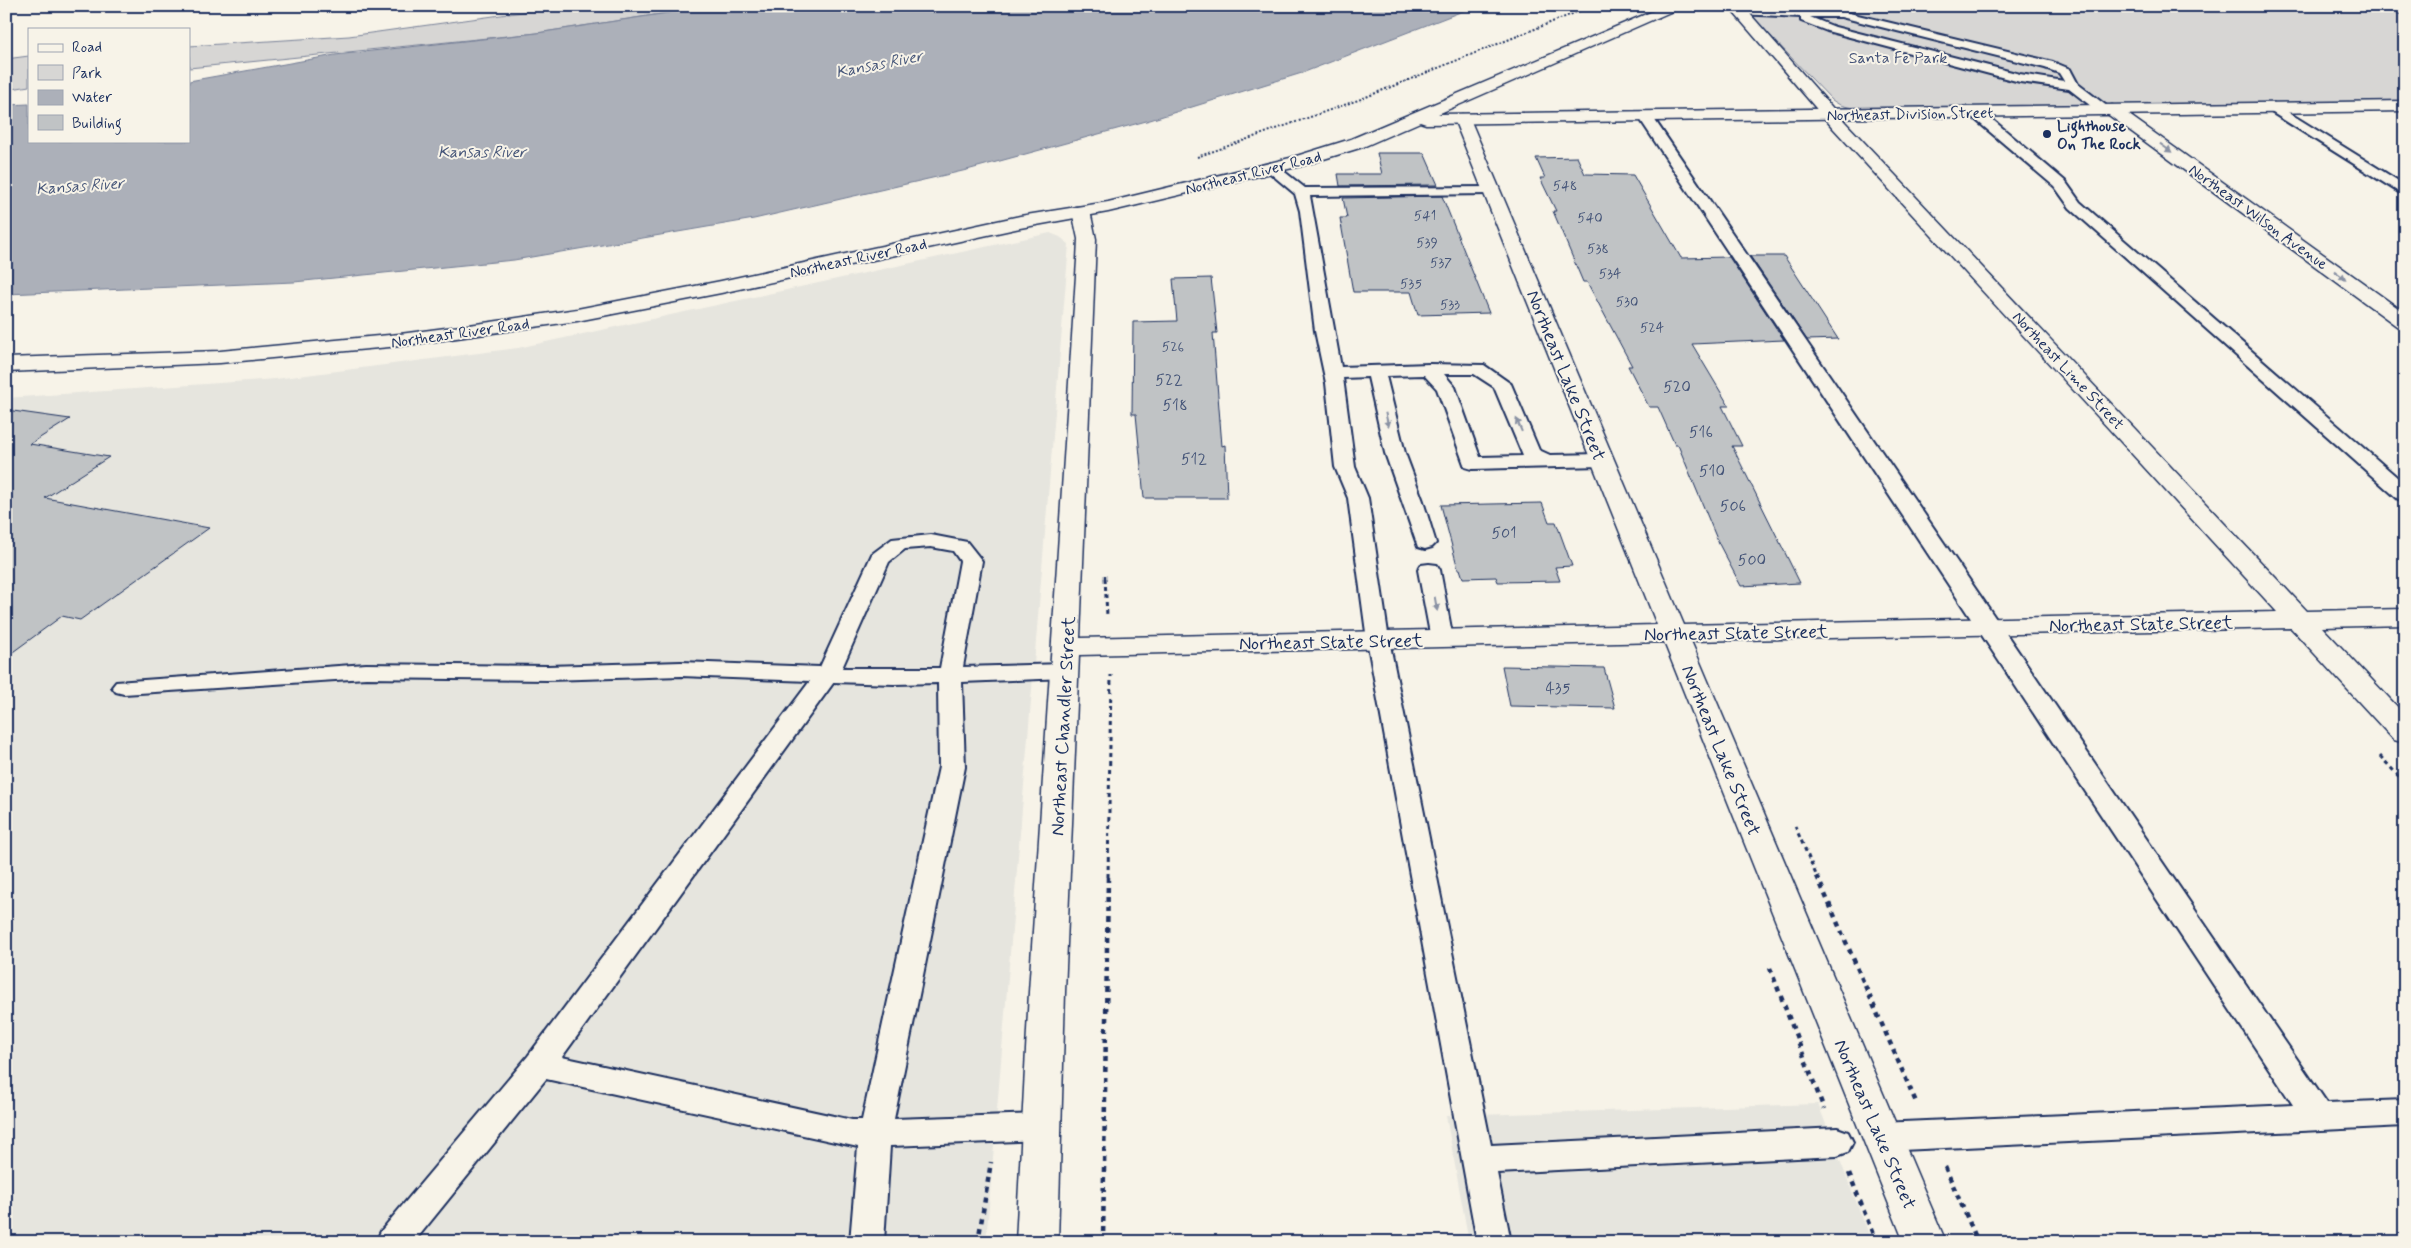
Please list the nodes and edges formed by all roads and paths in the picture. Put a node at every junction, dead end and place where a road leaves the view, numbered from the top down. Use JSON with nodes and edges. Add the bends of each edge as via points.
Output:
{"nodes":[{"id":1,"x":1592,"y":6,"type":"edge"},
{"id":2,"x":1677,"y":6,"type":"edge"},
{"id":3,"x":2394,"y":6,"type":"edge"},
{"id":4,"x":1739,"y":9,"type":"edge"},
{"id":5,"x":1793,"y":12,"type":"junction"},
{"id":6,"x":2405,"y":12,"type":"edge"},
{"id":7,"x":2073,"y":86,"type":"junction"},
{"id":8,"x":2405,"y":106,"type":"edge"},
{"id":9,"x":2273,"y":107,"type":"junction"},
{"id":10,"x":2108,"y":110,"type":"junction"},
{"id":11,"x":1975,"y":112,"type":"junction"},
{"id":12,"x":1831,"y":114,"type":"junction"},
{"id":13,"x":1645,"y":116,"type":"junction"},
{"id":14,"x":1462,"y":119,"type":"junction"},
{"id":15,"x":1415,"y":120,"type":"junction"},
{"id":16,"x":1189,"y":159,"type":"dead end"},
{"id":17,"x":1271,"y":168,"type":"junction"},
{"id":18,"x":1491,"y":190,"type":"junction"},
{"id":19,"x":1302,"y":192,"type":"junction"},
{"id":20,"x":2405,"y":192,"type":"edge"},
{"id":21,"x":1081,"y":212,"type":"junction"},
{"id":22,"x":2405,"y":323,"type":"edge"},
{"id":23,"x":6,"y":365,"type":"edge"},
{"id":24,"x":1429,"y":369,"type":"junction"},
{"id":25,"x":1376,"y":372,"type":"junction"},
{"id":26,"x":1333,"y":373,"type":"junction"},
{"id":27,"x":1602,"y":460,"type":"junction"},
{"id":28,"x":1547,"y":461,"type":"junction"},
{"id":29,"x":2405,"y":495,"type":"edge"},
{"id":30,"x":1425,"y":543,"type":"dead end"},
{"id":31,"x":1106,"y":568,"type":"dead end"},
{"id":32,"x":1430,"y":570,"type":"dead end"},
{"id":33,"x":2405,"y":617,"type":"edge"},
{"id":34,"x":2300,"y":620,"type":"junction"},
{"id":35,"x":1988,"y":627,"type":"junction"},
{"id":36,"x":1674,"y":634,"type":"junction"},
{"id":37,"x":1442,"y":639,"type":"junction"},
{"id":38,"x":1378,"y":640,"type":"junction"},
{"id":39,"x":1108,"y":646,"type":"junction"},
{"id":40,"x":1066,"y":659,"type":"junction"},
{"id":41,"x":828,"y":674,"type":"junction"},
{"id":42,"x":950,"y":676,"type":"junction"},
{"id":43,"x":124,"y":687,"type":"dead end"},
{"id":44,"x":2405,"y":732,"type":"edge"},
{"id":45,"x":1790,"y":817,"type":"dead end"},
{"id":46,"x":1769,"y":967,"type":"dead end"},
{"id":47,"x":539,"y":1065,"type":"junction"},
{"id":48,"x":2405,"y":1113,"type":"edge"},
{"id":49,"x":2318,"y":1116,"type":"junction"},
{"id":50,"x":1042,"y":1127,"type":"junction"},
{"id":51,"x":996,"y":1129,"type":"junction"},
{"id":52,"x":875,"y":1133,"type":"junction"},
{"id":53,"x":1931,"y":1134,"type":"junction"},
{"id":54,"x":1880,"y":1137,"type":"junction"},
{"id":55,"x":1837,"y":1142,"type":"junction"},
{"id":56,"x":1478,"y":1160,"type":"junction"},
{"id":57,"x":393,"y":1242,"type":"edge"},
{"id":58,"x":867,"y":1242,"type":"edge"},
{"id":59,"x":978,"y":1242,"type":"edge"},
{"id":60,"x":1037,"y":1242,"type":"edge"},
{"id":61,"x":1103,"y":1242,"type":"edge"},
{"id":62,"x":1494,"y":1242,"type":"edge"},
{"id":63,"x":1876,"y":1242,"type":"edge"},
{"id":64,"x":1925,"y":1242,"type":"edge"},
{"id":65,"x":1978,"y":1242,"type":"edge"}],
"edges":[{"from":1,"to":16,"type":"path","via":[[1352,103]]},
{"from":2,"to":15,"type":"street","name":"Northeast River Road"},
{"from":3,"to":6,"type":"street"},
{"from":4,"to":5,"type":"lane"},
{"from":4,"to":12,"type":"street","name":"Northeast Lime Street"},
{"from":5,"to":7,"type":"lane","via":[[1831,29],[2020,78]]},
{"from":5,"to":7,"type":"lane","via":[[1854,17],[2050,65],[2068,72]]},
{"from":7,"to":10,"type":"lane"},
{"from":8,"to":9,"type":"street","name":"Northeast Division Street"},
{"from":9,"to":10,"type":"street","name":"Northeast Division Street"},
{"from":9,"to":20,"type":"lane"},
{"from":10,"to":11,"type":"street","name":"Northeast Division Street"},
{"from":10,"to":22,"type":"street","name":"Northeast Wilson Avenue","one_way":true},
{"from":11,"to":12,"type":"street","name":"Northeast Division Street"},
{"from":11,"to":29,"type":"lane","via":[[2060,184],[2075,205]]},
{"from":12,"to":13,"type":"street","name":"Northeast Division Street"},
{"from":12,"to":34,"type":"street","name":"Northeast Lime Street"},
{"from":13,"to":14,"type":"street","name":"Northeast Division Street"},
{"from":13,"to":35,"type":"lane"},
{"from":14,"to":15,"type":"street","name":"Northeast Division Street"},
{"from":14,"to":18,"type":"street","name":"Northeast Lake Street"},
{"from":15,"to":17,"type":"street","name":"Northeast River Road","via":[[1357,143]]},
{"from":17,"to":19,"type":"lane"},
{"from":17,"to":21,"type":"street","name":"Northeast River Road"},
{"from":18,"to":19,"type":"lane"},
{"from":18,"to":27,"type":"street","name":"Northeast Lake Street"},
{"from":19,"to":26,"type":"lane"},
{"from":21,"to":23,"type":"street","name":"Northeast River Road","via":[[1020,222],[721,287],[491,328],[220,358]]},
{"from":21,"to":40,"type":"street","name":"Northeast Chandler Street","via":[[1087,238],[1087,260]]},
{"from":24,"to":25,"type":"lane"},
{"from":28,"to":24,"type":"lane","one_way":true,"via":[[1531,454],[1502,384],[1478,369]]},
{"from":24,"to":28,"type":"lane","via":[[1446,387],[1472,463]]},
{"from":25,"to":26,"type":"lane"},
{"from":25,"to":30,"type":"lane","one_way":true,"via":[[1395,453]]},
{"from":26,"to":38,"type":"lane","via":[[1345,467],[1358,498]]},
{"from":27,"to":28,"type":"lane"},
{"from":27,"to":36,"type":"street","name":"Northeast Lake Street"},
{"from":31,"to":39,"type":"path"},
{"from":32,"to":37,"type":"lane","one_way":true},
{"from":33,"to":34,"type":"street","name":"Northeast State Street"},
{"from":34,"to":35,"type":"street","name":"Northeast State Street"},
{"from":34,"to":44,"type":"street","name":"Northeast Lime Street"},
{"from":35,"to":36,"type":"street","name":"Northeast State Street"},
{"from":35,"to":49,"type":"lane"},
{"from":36,"to":37,"type":"street","name":"Northeast State Street"},
{"from":36,"to":54,"type":"street","name":"Northeast Lake Street"},
{"from":37,"to":38,"type":"street","name":"Northeast State Street"},
{"from":38,"to":39,"type":"street","name":"Northeast State Street"},
{"from":38,"to":56,"type":"lane"},
{"from":39,"to":40,"type":"street","name":"Northeast State Street"},
{"from":39,"to":61,"type":"path","via":[[1111,668]]},
{"from":40,"to":42,"type":"lane"},
{"from":40,"to":50,"type":"street","name":"Northeast Chandler Street"},
{"from":41,"to":42,"type":"lane"},
{"from":41,"to":42,"type":"lane","via":[[880,560],[899,544],[930,541],[960,546],[970,561]]},
{"from":41,"to":43,"type":"lane","via":[[681,669],[548,673],[366,671]]},
{"from":41,"to":47,"type":"lane"},
{"from":42,"to":52,"type":"lane","via":[[952,768]]},
{"from":45,"to":53,"type":"path"},
{"from":46,"to":55,"type":"path"},
{"from":47,"to":52,"type":"lane","via":[[852,1134]]},
{"from":47,"to":57,"type":"lane"},
{"from":48,"to":49,"type":"lane"},
{"from":49,"to":53,"type":"lane"},
{"from":50,"to":51,"type":"lane"},
{"from":50,"to":60,"type":"street","name":"Northeast Chandler Street"},
{"from":51,"to":52,"type":"lane"},
{"from":51,"to":59,"type":"path"},
{"from":52,"to":58,"type":"lane"},
{"from":53,"to":54,"type":"lane"},
{"from":53,"to":65,"type":"path"},
{"from":54,"to":64,"type":"street","name":"Northeast Lake Street"},
{"from":55,"to":56,"type":"lane"},
{"from":55,"to":63,"type":"path"},
{"from":56,"to":62,"type":"lane"}]}
